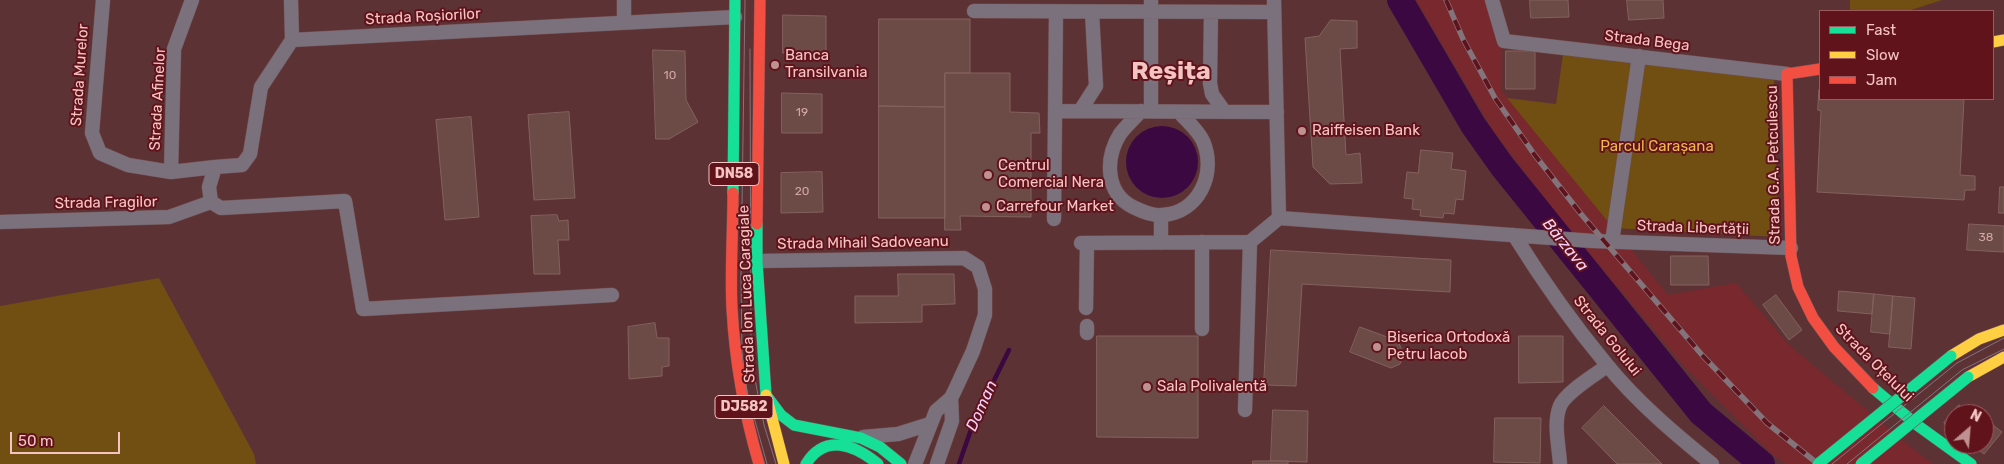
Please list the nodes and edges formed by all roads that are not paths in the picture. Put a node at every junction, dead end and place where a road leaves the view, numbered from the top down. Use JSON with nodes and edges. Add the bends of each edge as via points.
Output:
{"nodes":[{"id":1,"x":103,"y":0,"type":"edge"},
{"id":2,"x":192,"y":0,"type":"edge"},
{"id":3,"x":291,"y":0,"type":"edge"},
{"id":4,"x":624,"y":0,"type":"edge"},
{"id":5,"x":736,"y":0,"type":"edge"},
{"id":6,"x":760,"y":0,"type":"edge"},
{"id":7,"x":1492,"y":0,"type":"edge"},
{"id":8,"x":1151,"y":6,"type":"edge"},
{"id":9,"x":1274,"y":6,"type":"edge"},
{"id":10,"x":974,"y":11,"type":"dead end"},
{"id":11,"x":1056,"y":12,"type":"junction"},
{"id":12,"x":1092,"y":12,"type":"junction"},
{"id":13,"x":1211,"y":12,"type":"junction"},
{"id":14,"x":735,"y":16,"type":"junction"},
{"id":15,"x":624,"y":22,"type":"junction"},
{"id":16,"x":292,"y":40,"type":"junction"},
{"id":17,"x":1639,"y":56,"type":"junction"},
{"id":18,"x":1819,"y":69,"type":"edge"},
{"id":19,"x":1787,"y":74,"type":"junction"},
{"id":20,"x":1055,"y":111,"type":"junction"},
{"id":21,"x":1080,"y":111,"type":"junction"},
{"id":22,"x":1146,"y":111,"type":"junction"},
{"id":23,"x":1224,"y":111,"type":"junction"},
{"id":24,"x":1179,"y":112,"type":"junction"},
{"id":25,"x":1277,"y":112,"type":"junction"},
{"id":26,"x":215,"y":168,"type":"junction"},
{"id":27,"x":171,"y":172,"type":"junction"},
{"id":28,"x":211,"y":202,"type":"junction"},
{"id":29,"x":1161,"y":215,"type":"junction"},
{"id":30,"x":1279,"y":218,"type":"junction"},
{"id":31,"x":1054,"y":219,"type":"dead end"},
{"id":32,"x":0,"y":222,"type":"edge"},
{"id":33,"x":1519,"y":236,"type":"junction"},
{"id":34,"x":1202,"y":242,"type":"junction"},
{"id":35,"x":1250,"y":242,"type":"junction"},
{"id":36,"x":1612,"y":242,"type":"junction"},
{"id":37,"x":1161,"y":243,"type":"junction"},
{"id":38,"x":1791,"y":252,"type":"junction"},
{"id":39,"x":757,"y":261,"type":"junction"},
{"id":40,"x":612,"y":295,"type":"dead end"},
{"id":41,"x":1087,"y":320,"type":"dead end"},
{"id":42,"x":1202,"y":329,"type":"dead end"},
{"id":43,"x":2004,"y":330,"type":"edge"},
{"id":44,"x":734,"y":349,"type":"junction"},
{"id":45,"x":2004,"y":357,"type":"edge"},
{"id":46,"x":1607,"y":366,"type":"junction"},
{"id":47,"x":766,"y":395,"type":"junction"},
{"id":48,"x":951,"y":398,"type":"junction"},
{"id":49,"x":1245,"y":410,"type":"dead end"},
{"id":50,"x":930,"y":424,"type":"junction"},
{"id":51,"x":860,"y":438,"type":"junction"},
{"id":52,"x":748,"y":464,"type":"edge"},
{"id":53,"x":759,"y":464,"type":"edge"},
{"id":54,"x":784,"y":464,"type":"edge"},
{"id":55,"x":806,"y":464,"type":"edge"},
{"id":56,"x":878,"y":464,"type":"edge"},
{"id":57,"x":901,"y":464,"type":"edge"},
{"id":58,"x":915,"y":464,"type":"edge"},
{"id":59,"x":937,"y":464,"type":"edge"},
{"id":60,"x":1560,"y":464,"type":"edge"},
{"id":61,"x":1712,"y":464,"type":"edge"},
{"id":62,"x":1818,"y":464,"type":"edge"},
{"id":63,"x":1861,"y":464,"type":"edge"},
{"id":64,"x":1971,"y":464,"type":"edge"}],
"edges":[{"from":1,"to":27,"type":"street","name":"Strada Murelor","via":[[92,133],[100,153],[128,165]]},
{"from":2,"to":27,"type":"street","name":"Strada Afinelor","via":[[174,50]]},
{"from":3,"to":16,"type":"street"},
{"from":4,"to":15,"type":"street"},
{"from":5,"to":14,"type":"main road","name":"Strada Ion Luca Caragiale","number":"DN58"},
{"from":6,"to":39,"type":"main road","name":"Strada Ion Luca Caragiale","number":"DN58"},
{"from":7,"to":17,"type":"street","name":"Strada Bega","via":[[1504,41]]},
{"from":8,"to":12,"type":"street"},
{"from":8,"to":13,"type":"street"},
{"from":8,"to":22,"type":"street"},
{"from":9,"to":13,"type":"street"},
{"from":9,"to":25,"type":"street"},
{"from":10,"to":11,"type":"street"},
{"from":11,"to":12,"type":"street"},
{"from":11,"to":20,"type":"street"},
{"from":12,"to":21,"type":"street","via":[[1096,86]]},
{"from":13,"to":23,"type":"street","via":[[1212,94]]},
{"from":14,"to":15,"type":"street","name":"Strada Roșiorilor"},
{"from":14,"to":44,"type":"main road","name":"Strada Ion Luca Caragiale","number":"DN58"},
{"from":15,"to":16,"type":"street","name":"Strada Roșiorilor"},
{"from":16,"to":26,"type":"street","name":"Strada Murelor","via":[[261,87],[250,154],[242,165]]},
{"from":17,"to":19,"type":"street","name":"Strada Bega"},
{"from":17,"to":36,"type":"street"},
{"from":18,"to":19,"type":"main road"},
{"from":19,"to":38,"type":"main road","name":"Strada G.A. Petculescu"},
{"from":20,"to":21,"type":"street"},
{"from":20,"to":31,"type":"street"},
{"from":21,"to":22,"type":"street"},
{"from":22,"to":24,"type":"street"},
{"from":22,"to":29,"type":"street","via":[[1120,134],[1111,155],[1110,176],[1115,193],[1127,204]]},
{"from":23,"to":24,"type":"street"},
{"from":23,"to":25,"type":"street"},
{"from":24,"to":29,"type":"street","via":[[1203,141],[1208,160],[1205,182],[1196,199],[1180,211]]},
{"from":25,"to":30,"type":"street"},
{"from":26,"to":27,"type":"street","name":"Strada Murelor"},
{"from":26,"to":28,"type":"street","via":[[209,187]]},
{"from":28,"to":32,"type":"street","name":"Strada Fragilor","via":[[169,217]]},
{"from":28,"to":40,"type":"street","via":[[221,208],[345,201],[363,309]]},
{"from":29,"to":37,"type":"street"},
{"from":30,"to":33,"type":"street"},
{"from":30,"to":35,"type":"street"},
{"from":33,"to":36,"type":"street","name":"Strada Libertății"},
{"from":33,"to":46,"type":"street","name":"Strada Golului","via":[[1542,280]]},
{"from":34,"to":35,"type":"street"},
{"from":34,"to":37,"type":"street"},
{"from":34,"to":42,"type":"street"},
{"from":35,"to":49,"type":"street"},
{"from":36,"to":38,"type":"street","name":"Strada Libertății"},
{"from":37,"to":41,"type":"street","via":[[1084,243]]},
{"from":38,"to":64,"type":"main road","name":"Strada Oțelului","via":[[1792,270],[1802,299],[1834,347],[1911,421]]},
{"from":39,"to":47,"type":"main road","name":"Strada Ion Luca Caragiale","number":"DN58"},
{"from":39,"to":48,"type":"street","name":"Strada Mihail Sadoveanu","via":[[964,258],[978,267],[985,290],[984,315],[973,351]]},
{"from":43,"to":62,"type":"main road","bridge":true,"via":[[1979,339],[1951,356]]},
{"from":44,"to":52,"type":"main road","number":"DN58","via":[[736,398]]},
{"from":44,"to":53,"type":"main road","name":"Strada Ion Luca Caragiale","number":"DJ582","via":[[740,391]]},
{"from":45,"to":63,"type":"main road","bridge":true,"via":[[1968,377]]},
{"from":46,"to":60,"type":"street","via":[[1560,405],[1557,420]]},
{"from":46,"to":61,"type":"street","name":"Strada Golului","via":[[1668,428]]},
{"from":47,"to":51,"type":"main road","via":[[773,406],[794,424]]},
{"from":47,"to":54,"type":"main road","name":"Strada Ion Luca Caragiale","number":"DJ582"},
{"from":48,"to":50,"type":"street","name":"Strada Mihail Sadoveanu","via":[[936,411]]},
{"from":48,"to":59,"type":"street","name":"Strada Mihail Sadoveanu","via":[[952,420]]},
{"from":50,"to":51,"type":"street","via":[[898,434]]},
{"from":50,"to":58,"type":"street","name":"Strada Mihail Sadoveanu"},
{"from":51,"to":57,"type":"main road","via":[[880,447]]},
{"from":55,"to":56,"type":"main road","via":[[820,447],[834,444],[858,450]]}]}
